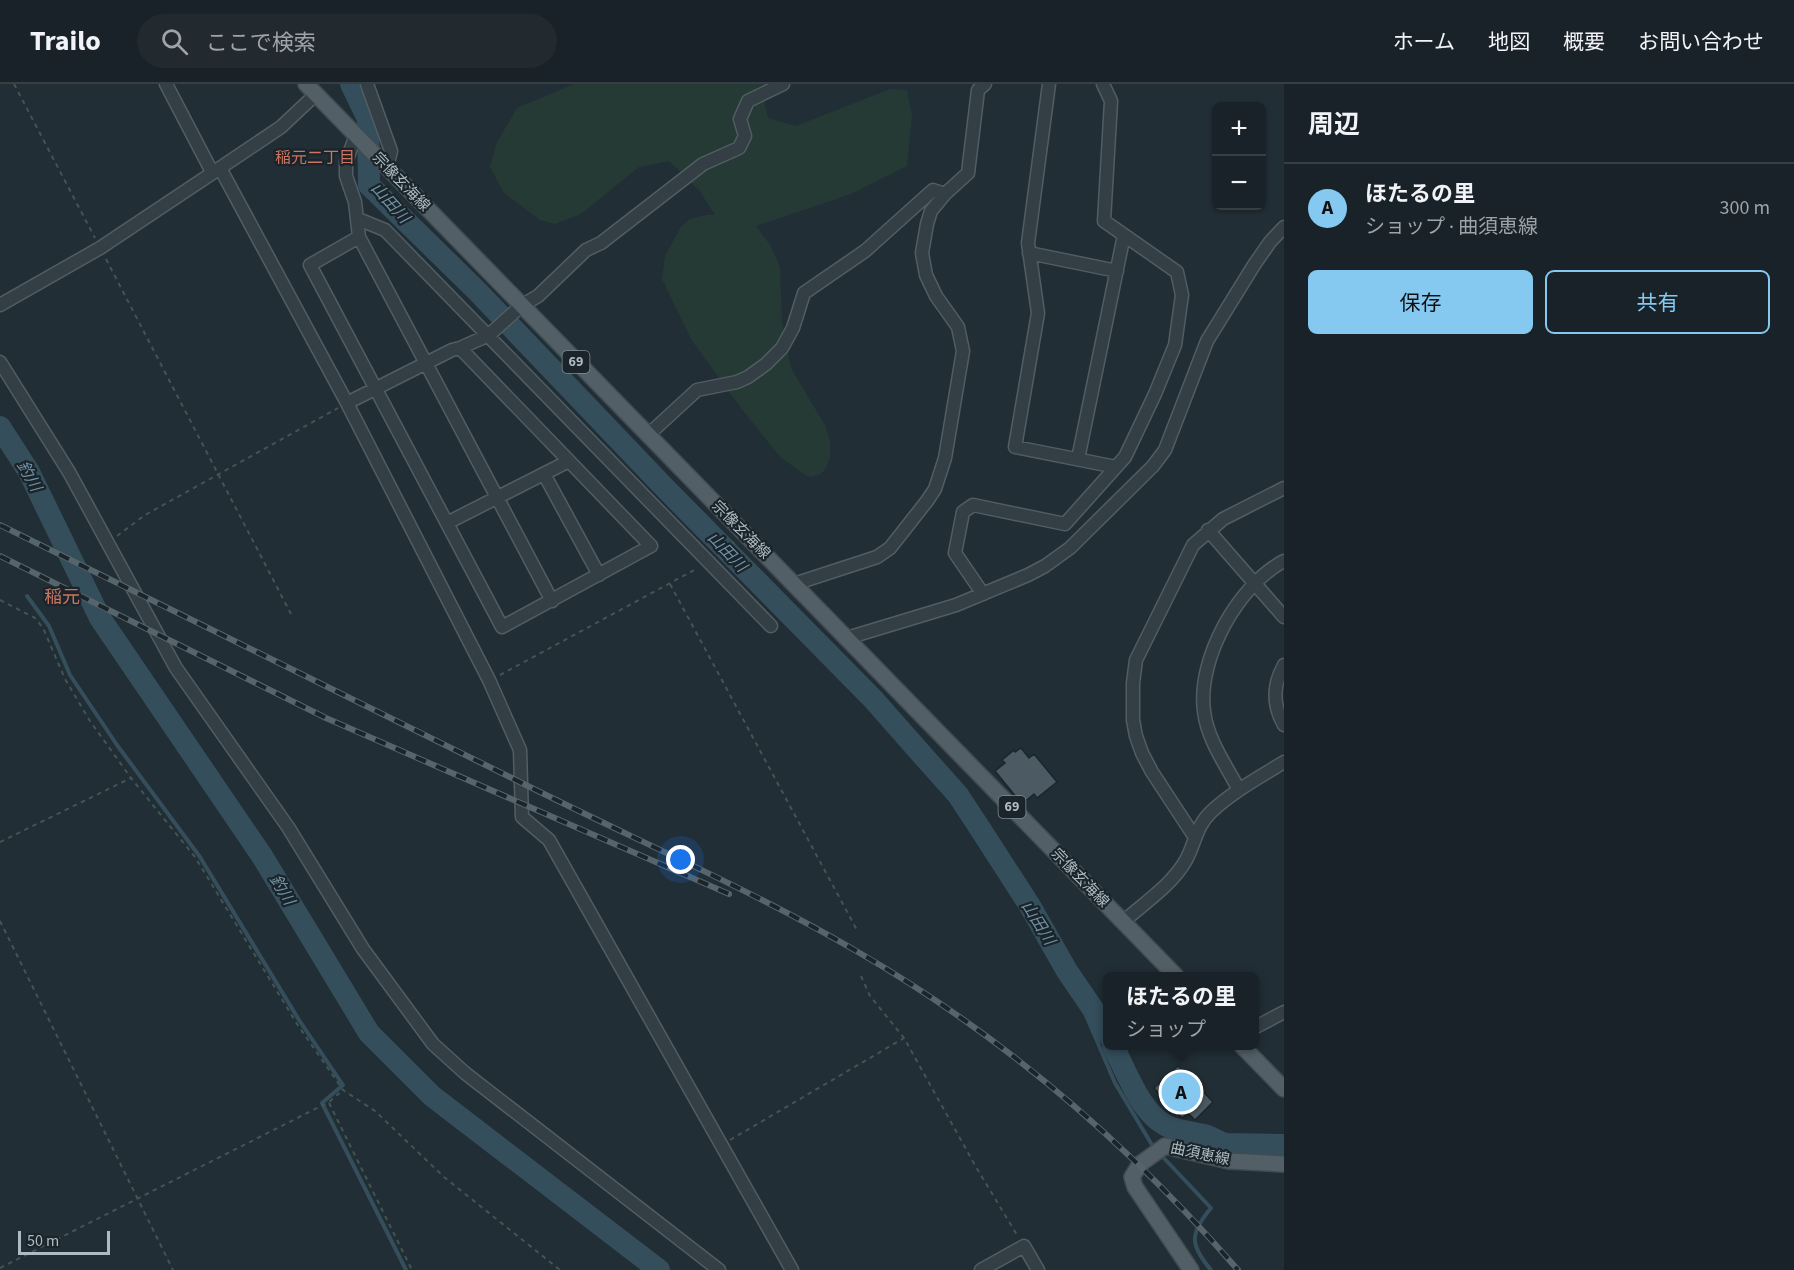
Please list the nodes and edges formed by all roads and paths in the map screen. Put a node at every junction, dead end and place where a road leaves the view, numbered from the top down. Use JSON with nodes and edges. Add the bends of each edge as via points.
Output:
{"nodes":[{"id":1,"x":14,"y":84,"type":"edge"},
{"id":2,"x":166,"y":84,"type":"edge"},
{"id":3,"x":367,"y":84,"type":"edge"},
{"id":4,"x":783,"y":84,"type":"edge"},
{"id":5,"x":985,"y":84,"type":"edge"},
{"id":6,"x":1049,"y":84,"type":"edge"},
{"id":7,"x":1103,"y":84,"type":"edge"},
{"id":8,"x":311,"y":89,"type":"edge"},
{"id":9,"x":356,"y":135,"type":"junction"},
{"id":10,"x":387,"y":167,"type":"junction"},
{"id":11,"x":216,"y":170,"type":"junction"},
{"id":12,"x":945,"y":194,"type":"junction"},
{"id":13,"x":358,"y":219,"type":"junction"},
{"id":14,"x":1284,"y":227,"type":"edge"},
{"id":15,"x":1124,"y":235,"type":"junction"},
{"id":16,"x":359,"y":237,"type":"junction"},
{"id":17,"x":100,"y":248,"type":"junction"},
{"id":18,"x":1029,"y":253,"type":"junction"},
{"id":19,"x":1117,"y":271,"type":"junction"},
{"id":20,"x":0,"y":305,"type":"edge"},
{"id":21,"x":521,"y":306,"type":"junction"},
{"id":22,"x":489,"y":336,"type":"junction"},
{"id":23,"x":460,"y":348,"type":"junction"},
{"id":24,"x":0,"y":362,"type":"edge"},
{"id":25,"x":426,"y":365,"type":"junction"},
{"id":26,"x":376,"y":389,"type":"junction"},
{"id":27,"x":347,"y":403,"type":"junction"},
{"id":28,"x":648,"y":435,"type":"junction"},
{"id":29,"x":1078,"y":459,"type":"junction"},
{"id":30,"x":569,"y":461,"type":"junction"},
{"id":31,"x":1116,"y":467,"type":"junction"},
{"id":32,"x":218,"y":474,"type":"junction"},
{"id":33,"x":544,"y":474,"type":"junction"},
{"id":34,"x":1284,"y":488,"type":"edge"},
{"id":35,"x":497,"y":499,"type":"junction"},
{"id":36,"x":447,"y":523,"type":"junction"},
{"id":37,"x":1208,"y":530,"type":"junction"},
{"id":38,"x":745,"y":534,"type":"junction"},
{"id":39,"x":107,"y":543,"type":"junction"},
{"id":40,"x":1284,"y":561,"type":"edge"},
{"id":41,"x":710,"y":562,"type":"junction"},
{"id":42,"x":599,"y":575,"type":"junction"},
{"id":43,"x":1254,"y":583,"type":"junction"},
{"id":44,"x":669,"y":584,"type":"junction"},
{"id":45,"x":794,"y":584,"type":"junction"},
{"id":46,"x":983,"y":594,"type":"junction"},
{"id":47,"x":0,"y":600,"type":"edge"},
{"id":48,"x":552,"y":601,"type":"junction"},
{"id":49,"x":291,"y":615,"type":"dead end"},
{"id":50,"x":1284,"y":617,"type":"edge"},
{"id":51,"x":771,"y":626,"type":"dead end"},
{"id":52,"x":848,"y":638,"type":"junction"},
{"id":53,"x":1284,"y":665,"type":"edge"},
{"id":54,"x":489,"y":680,"type":"junction"},
{"id":55,"x":1284,"y":725,"type":"edge"},
{"id":56,"x":1284,"y":762,"type":"edge"},
{"id":57,"x":131,"y":778,"type":"junction"},
{"id":58,"x":1239,"y":790,"type":"junction"},
{"id":59,"x":1194,"y":836,"type":"junction"},
{"id":60,"x":0,"y":842,"type":"edge"},
{"id":61,"x":0,"y":921,"type":"edge"},
{"id":62,"x":1123,"y":922,"type":"junction"},
{"id":63,"x":858,"y":932,"type":"dead end"},
{"id":64,"x":1172,"y":972,"type":"edge"},
{"id":65,"x":861,"y":976,"type":"dead end"},
{"id":66,"x":1284,"y":1012,"type":"edge"},
{"id":67,"x":1259,"y":1025,"type":"edge"},
{"id":68,"x":904,"y":1038,"type":"junction"},
{"id":69,"x":1246,"y":1050,"type":"edge"},
{"id":70,"x":1284,"y":1089,"type":"edge"},
{"id":71,"x":343,"y":1090,"type":"junction"},
{"id":72,"x":329,"y":1102,"type":"junction"},
{"id":73,"x":723,"y":1144,"type":"junction"},
{"id":74,"x":1284,"y":1164,"type":"edge"},
{"id":75,"x":138,"y":1200,"type":"junction"},
{"id":76,"x":1024,"y":1246,"type":"junction"},
{"id":77,"x":0,"y":1268,"type":"edge"},
{"id":78,"x":173,"y":1270,"type":"edge"},
{"id":79,"x":412,"y":1270,"type":"edge"},
{"id":80,"x":560,"y":1270,"type":"edge"},
{"id":81,"x":719,"y":1270,"type":"edge"},
{"id":82,"x":792,"y":1270,"type":"edge"},
{"id":83,"x":981,"y":1270,"type":"edge"},
{"id":84,"x":1038,"y":1270,"type":"edge"},
{"id":85,"x":1191,"y":1270,"type":"edge"}],
"edges":[{"from":1,"to":17,"type":"path"},
{"from":2,"to":11,"type":"street"},
{"from":3,"to":10,"type":"street","via":[[391,151]]},
{"from":4,"to":21,"type":"street","via":[[748,101],[740,119],[745,136],[739,148],[703,164],[601,243],[586,250],[538,296]]},
{"from":5,"to":12,"type":"street","via":[[978,90],[968,173]]},
{"from":6,"to":18,"type":"street"},
{"from":7,"to":15,"type":"street","via":[[1111,101],[1104,221]]},
{"from":8,"to":9,"type":"main road","name":"宗像玄海線","number":"69"},
{"from":8,"to":11,"type":"street","via":[[281,127]]},
{"from":9,"to":10,"type":"main road","name":"宗像玄海線","number":"69"},
{"from":9,"to":13,"type":"street","via":[[346,162],[346,176]]},
{"from":10,"to":21,"type":"main road","name":"宗像玄海線","number":"69"},
{"from":11,"to":17,"type":"street"},
{"from":11,"to":27,"type":"street"},
{"from":12,"to":28,"type":"street","via":[[933,190],[865,250],[804,293],[793,328],[782,348],[766,364],[748,378],[697,390]]},
{"from":12,"to":45,"type":"street","via":[[932,211],[922,253],[926,275],[957,327],[963,351],[941,474],[927,501],[890,548],[877,557]]},
{"from":13,"to":16,"type":"street"},
{"from":13,"to":22,"type":"street","via":[[385,230]]},
{"from":14,"to":46,"type":"street","via":[[1270,242],[1207,340],[1172,434],[1153,466],[1070,548],[1045,566]]},
{"from":15,"to":19,"type":"street"},
{"from":15,"to":31,"type":"street","via":[[1178,272],[1182,295],[1175,345],[1125,457]]},
{"from":16,"to":25,"type":"street"},
{"from":16,"to":26,"type":"street","via":[[310,265]]},
{"from":17,"to":20,"type":"street"},
{"from":17,"to":32,"type":"path"},
{"from":18,"to":19,"type":"street"},
{"from":18,"to":29,"type":"street","via":[[1038,314],[1015,447]]},
{"from":19,"to":29,"type":"street"},
{"from":21,"to":22,"type":"street"},
{"from":21,"to":28,"type":"main road","name":"宗像玄海線","number":"69"},
{"from":22,"to":23,"type":"street"},
{"from":22,"to":41,"type":"street"},
{"from":23,"to":25,"type":"street"},
{"from":23,"to":30,"type":"street"},
{"from":24,"to":39,"type":"street","via":[[69,472]]},
{"from":25,"to":26,"type":"street"},
{"from":25,"to":35,"type":"street"},
{"from":26,"to":27,"type":"street"},
{"from":26,"to":36,"type":"street"},
{"from":27,"to":32,"type":"path"},
{"from":27,"to":54,"type":"street"},
{"from":28,"to":38,"type":"main road","name":"宗像玄海線","number":"69"},
{"from":29,"to":31,"type":"street"},
{"from":30,"to":33,"type":"street"},
{"from":30,"to":42,"type":"street","via":[[651,546]]},
{"from":31,"to":46,"type":"street","via":[[1065,524],[973,506],[963,512],[955,553]]},
{"from":32,"to":39,"type":"path","via":[[145,515]]},
{"from":32,"to":49,"type":"path"},
{"from":33,"to":35,"type":"street"},
{"from":33,"to":42,"type":"street"},
{"from":34,"to":37,"type":"street"},
{"from":35,"to":36,"type":"street"},
{"from":35,"to":48,"type":"street"},
{"from":36,"to":48,"type":"street","via":[[502,627]]},
{"from":37,"to":43,"type":"street"},
{"from":37,"to":59,"type":"street","via":[[1192,545],[1145,638],[1136,660],[1133,683],[1133,720],[1142,753]]},
{"from":38,"to":41,"type":"path"},
{"from":38,"to":45,"type":"main road","name":"宗像玄海線","number":"69"},
{"from":39,"to":81,"type":"street","via":[[176,668],[288,827],[363,950],[433,1044]]},
{"from":40,"to":43,"type":"street"},
{"from":41,"to":44,"type":"path"},
{"from":41,"to":51,"type":"street"},
{"from":42,"to":48,"type":"street"},
{"from":43,"to":50,"type":"street"},
{"from":43,"to":58,"type":"street","via":[[1238,601],[1206,665],[1203,680],[1209,733]]},
{"from":44,"to":54,"type":"path"},
{"from":44,"to":63,"type":"path"},
{"from":45,"to":52,"type":"main road","name":"宗像玄海線","number":"69"},
{"from":46,"to":52,"type":"street"},
{"from":47,"to":57,"type":"path","via":[[35,618],[43,628],[65,679]]},
{"from":52,"to":62,"type":"main road","name":"宗像玄海線","number":"69"},
{"from":53,"to":55,"type":"street","via":[[1275,692]]},
{"from":54,"to":73,"type":"street","via":[[520,750],[522,817],[549,840]]},
{"from":56,"to":58,"type":"street"},
{"from":57,"to":60,"type":"path"},
{"from":57,"to":71,"type":"path","via":[[195,857],[297,1024]]},
{"from":58,"to":59,"type":"street","via":[[1210,813]]},
{"from":59,"to":62,"type":"street","via":[[1186,860],[1171,880]]},
{"from":61,"to":75,"type":"path"},
{"from":62,"to":64,"type":"main road","name":"宗像玄海線","number":"69"},
{"from":65,"to":68,"type":"path","via":[[870,996]]},
{"from":66,"to":67,"type":"street"},
{"from":68,"to":73,"type":"path"},
{"from":68,"to":76,"type":"path"},
{"from":69,"to":70,"type":"main road"},
{"from":71,"to":72,"type":"path"},
{"from":71,"to":80,"type":"path","via":[[375,1111],[444,1177]]},
{"from":72,"to":75,"type":"path"},
{"from":72,"to":79,"type":"path"},
{"from":73,"to":82,"type":"street"},
{"from":74,"to":85,"type":"main road","name":"曲須恵線","via":[[1228,1161],[1165,1146],[1135,1169],[1135,1187]]},
{"from":75,"to":77,"type":"path"},
{"from":75,"to":78,"type":"path"},
{"from":76,"to":83,"type":"street"},
{"from":76,"to":84,"type":"street"}]}
